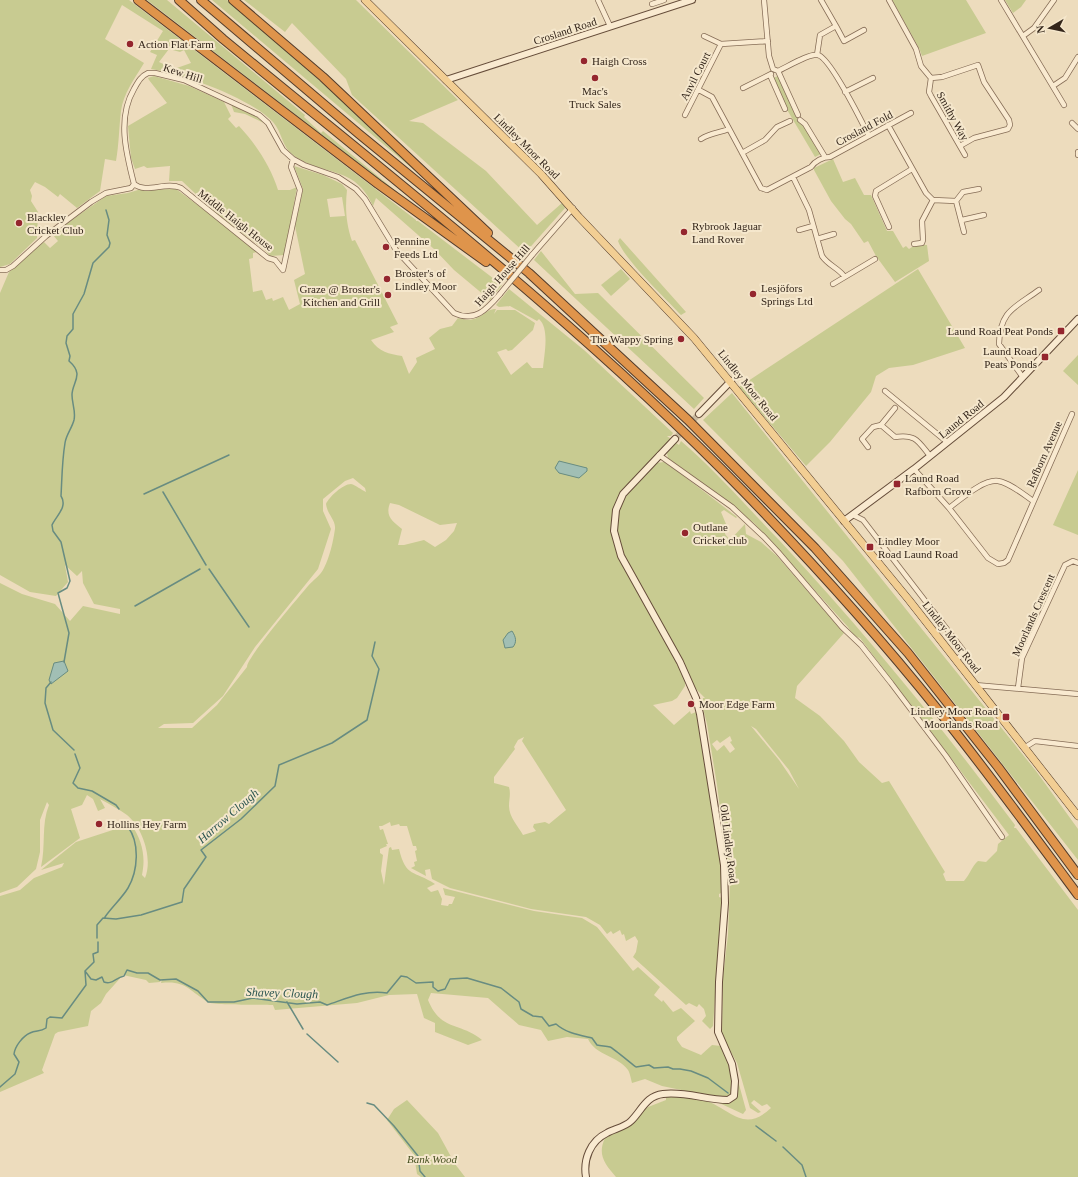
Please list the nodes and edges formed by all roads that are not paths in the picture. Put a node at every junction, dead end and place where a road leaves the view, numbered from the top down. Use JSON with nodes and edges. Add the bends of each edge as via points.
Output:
{"nodes":[{"id":1,"x":138,"y":0,"type":"edge"},
{"id":2,"x":179,"y":0,"type":"edge"},
{"id":3,"x":201,"y":0,"type":"edge"},
{"id":4,"x":233,"y":0,"type":"edge"},
{"id":5,"x":365,"y":0,"type":"edge"},
{"id":6,"x":598,"y":0,"type":"edge"},
{"id":7,"x":664,"y":0,"type":"edge"},
{"id":8,"x":692,"y":0,"type":"edge"},
{"id":9,"x":764,"y":0,"type":"edge"},
{"id":10,"x":821,"y":0,"type":"edge"},
{"id":11,"x":889,"y":0,"type":"edge"},
{"id":12,"x":1001,"y":0,"type":"edge"},
{"id":13,"x":1054,"y":0,"type":"edge"},
{"id":14,"x":652,"y":4,"type":"dead end"},
{"id":15,"x":610,"y":26,"type":"junction"},
{"id":16,"x":836,"y":26,"type":"junction"},
{"id":17,"x":864,"y":30,"type":"dead end"},
{"id":18,"x":704,"y":36,"type":"dead end"},
{"id":19,"x":1024,"y":36,"type":"junction"},
{"id":20,"x":768,"y":41,"type":"junction"},
{"id":21,"x":721,"y":44,"type":"junction"},
{"id":22,"x":817,"y":55,"type":"junction"},
{"id":23,"x":1078,"y":57,"type":"edge"},
{"id":24,"x":777,"y":71,"type":"junction"},
{"id":25,"x":770,"y":75,"type":"junction"},
{"id":26,"x":873,"y":78,"type":"dead end"},
{"id":27,"x":931,"y":78,"type":"junction"},
{"id":28,"x":446,"y":80,"type":"junction"},
{"id":29,"x":1053,"y":86,"type":"junction"},
{"id":30,"x":743,"y":88,"type":"dead end"},
{"id":31,"x":699,"y":90,"type":"junction"},
{"id":32,"x":845,"y":92,"type":"junction"},
{"id":33,"x":1064,"y":105,"type":"dead end"},
{"id":34,"x":785,"y":109,"type":"dead end"},
{"id":35,"x":911,"y":113,"type":"dead end"},
{"id":36,"x":798,"y":114,"type":"dead end"},
{"id":37,"x":685,"y":116,"type":"dead end"},
{"id":38,"x":790,"y":120,"type":"dead end"},
{"id":39,"x":800,"y":120,"type":"dead end"},
{"id":40,"x":1072,"y":123,"type":"dead end"},
{"id":41,"x":888,"y":125,"type":"junction"},
{"id":42,"x":728,"y":129,"type":"junction"},
{"id":43,"x":1078,"y":129,"type":"edge"},
{"id":44,"x":869,"y":136,"type":"junction"},
{"id":45,"x":701,"y":139,"type":"dead end"},
{"id":46,"x":960,"y":146,"type":"junction"},
{"id":47,"x":284,"y":150,"type":"joint"},
{"id":48,"x":1078,"y":152,"type":"edge"},
{"id":49,"x":742,"y":153,"type":"junction"},
{"id":50,"x":965,"y":155,"type":"dead end"},
{"id":51,"x":1078,"y":155,"type":"edge"},
{"id":52,"x":825,"y":157,"type":"junction"},
{"id":53,"x":293,"y":159,"type":"junction"},
{"id":54,"x":912,"y":169,"type":"junction"},
{"id":55,"x":793,"y":177,"type":"junction"},
{"id":56,"x":134,"y":184,"type":"junction"},
{"id":57,"x":979,"y":189,"type":"dead end"},
{"id":58,"x":934,"y":200,"type":"junction"},
{"id":59,"x":956,"y":201,"type":"junction"},
{"id":60,"x":573,"y":208,"type":"junction"},
{"id":61,"x":984,"y":215,"type":"dead end"},
{"id":62,"x":962,"y":220,"type":"junction"},
{"id":63,"x":814,"y":226,"type":"junction"},
{"id":64,"x":889,"y":227,"type":"dead end"},
{"id":65,"x":799,"y":230,"type":"dead end"},
{"id":66,"x":964,"y":232,"type":"dead end"},
{"id":67,"x":834,"y":234,"type":"dead end"},
{"id":68,"x":817,"y":239,"type":"junction"},
{"id":69,"x":914,"y":244,"type":"dead end"},
{"id":70,"x":875,"y":259,"type":"dead end"},
{"id":71,"x":0,"y":270,"type":"edge"},
{"id":72,"x":529,"y":273,"type":"junction"},
{"id":73,"x":844,"y":276,"type":"junction"},
{"id":74,"x":833,"y":284,"type":"dead end"},
{"id":75,"x":1039,"y":290,"type":"dead end"},
{"id":76,"x":530,"y":292,"type":"junction"},
{"id":77,"x":1078,"y":319,"type":"edge"},
{"id":78,"x":1022,"y":376,"type":"junction"},
{"id":79,"x":731,"y":381,"type":"junction"},
{"id":80,"x":885,"y":391,"type":"dead end"},
{"id":81,"x":895,"y":408,"type":"dead end"},
{"id":82,"x":699,"y":414,"type":"tunnel mouth"},
{"id":83,"x":1072,"y":414,"type":"dead end"},
{"id":84,"x":881,"y":425,"type":"junction"},
{"id":85,"x":675,"y":439,"type":"tunnel mouth"},
{"id":86,"x":947,"y":442,"type":"junction"},
{"id":87,"x":868,"y":446,"type":"dead end"},
{"id":88,"x":659,"y":455,"type":"junction"},
{"id":89,"x":930,"y":456,"type":"junction"},
{"id":90,"x":914,"y":469,"type":"junction"},
{"id":91,"x":1033,"y":501,"type":"junction"},
{"id":92,"x":949,"y":508,"type":"junction"},
{"id":93,"x":853,"y":515,"type":"junction"},
{"id":94,"x":844,"y":521,"type":"junction"},
{"id":95,"x":1078,"y":563,"type":"edge"},
{"id":96,"x":956,"y":660,"type":"junction"},
{"id":97,"x":975,"y":685,"type":"junction"},
{"id":98,"x":1018,"y":688,"type":"junction"},
{"id":99,"x":1078,"y":694,"type":"edge"},
{"id":100,"x":1078,"y":746,"type":"edge"},
{"id":101,"x":1024,"y":748,"type":"junction"},
{"id":102,"x":1078,"y":816,"type":"edge"},
{"id":103,"x":1002,"y":837,"type":"dead end"},
{"id":104,"x":1078,"y":875,"type":"edge"},
{"id":105,"x":1078,"y":895,"type":"edge"},
{"id":106,"x":586,"y":1177,"type":"edge"}],
"edges":[{"from":1,"to":76,"type":"highway","via":[[378,184],[460,245]]},
{"from":2,"to":76,"type":"highway"},
{"from":3,"to":72,"type":"highway"},
{"from":4,"to":72,"type":"highway","via":[[323,77]]},
{"from":5,"to":28,"type":"main road","name":"Lindley Moor Road"},
{"from":6,"to":15,"type":"street"},
{"from":7,"to":14,"type":"street"},
{"from":8,"to":15,"type":"street","name":"Crosland Road"},
{"from":9,"to":20,"type":"street"},
{"from":10,"to":16,"type":"street"},
{"from":11,"to":27,"type":"street","name":"Smithy Way","via":[[916,49],[921,66]]},
{"from":12,"to":19,"type":"street"},
{"from":13,"to":19,"type":"street","via":[[1034,28]]},
{"from":15,"to":28,"type":"street","name":"Crosland Road"},
{"from":16,"to":17,"type":"street","via":[[844,41]]},
{"from":16,"to":22,"type":"street","via":[[820,35]]},
{"from":18,"to":21,"type":"street","name":"Anvil Court"},
{"from":19,"to":29,"type":"street"},
{"from":20,"to":21,"type":"street","name":"Anvil Court"},
{"from":20,"to":24,"type":"street","via":[[770,61]]},
{"from":21,"to":31,"type":"street","name":"Anvil Court"},
{"from":22,"to":24,"type":"street"},
{"from":22,"to":32,"type":"street","via":[[833,70]]},
{"from":23,"to":29,"type":"street","via":[[1065,78]]},
{"from":24,"to":25,"type":"street"},
{"from":24,"to":36,"type":"street"},
{"from":25,"to":30,"type":"street"},
{"from":25,"to":34,"type":"street"},
{"from":26,"to":32,"type":"street"},
{"from":27,"to":46,"type":"street","name":"Smithy Way","via":[[931,96]]},
{"from":27,"to":46,"type":"street","via":[[978,65],[984,82],[1009,120],[1008,129],[974,138]]},
{"from":28,"to":60,"type":"main road","name":"Lindley Moor Road"},
{"from":29,"to":33,"type":"street"},
{"from":31,"to":37,"type":"street","name":"Anvil Court"},
{"from":31,"to":42,"type":"street","name":"Crosland Fold","via":[[712,96]]},
{"from":32,"to":44,"type":"street"},
{"from":35,"to":41,"type":"street","name":"Crosland Fold"},
{"from":38,"to":49,"type":"street","via":[[777,127],[765,140]]},
{"from":39,"to":52,"type":"street"},
{"from":40,"to":43,"type":"street"},
{"from":41,"to":44,"type":"street","name":"Crosland Fold"},
{"from":41,"to":54,"type":"street"},
{"from":42,"to":45,"type":"street","via":[[718,134],[710,133]]},
{"from":42,"to":49,"type":"street","name":"Crosland Fold"},
{"from":44,"to":52,"type":"street","name":"Crosland Fold","via":[[830,157]]},
{"from":46,"to":50,"type":"street","name":"Smithy Way"},
{"from":47,"to":53,"type":"street","name":"Haigh House Hill"},
{"from":47,"to":56,"type":"street","name":"Kew Hill","via":[[272,128],[259,115],[184,80],[148,73],[132,91],[125,110],[126,150]]},
{"from":48,"to":51,"type":"street"},
{"from":49,"to":55,"type":"street","name":"Crosland Fold","via":[[761,188],[767,190]]},
{"from":52,"to":55,"type":"street","name":"Crosland Fold"},
{"from":53,"to":56,"type":"street","name":"Middle Haigh House","via":[[291,168],[300,190],[284,270],[275,260],[268,258],[180,188],[171,185],[142,187]]},
{"from":53,"to":60,"type":"street","name":"Haigh House Hill","bridge":true,"via":[[338,177],[356,189],[365,199],[396,250],[454,313],[468,317],[478,315],[488,308]]},
{"from":54,"to":58,"type":"street","via":[[926,193]]},
{"from":54,"to":64,"type":"street","via":[[876,191],[875,196]]},
{"from":55,"to":63,"type":"street"},
{"from":56,"to":71,"type":"street","via":[[129,189],[104,193],[51,231],[13,266]]},
{"from":57,"to":59,"type":"street","via":[[963,192]]},
{"from":58,"to":59,"type":"street"},
{"from":58,"to":69,"type":"street","via":[[922,221],[924,240],[922,243]]},
{"from":59,"to":62,"type":"street"},
{"from":60,"to":79,"type":"main road","name":"Lindley Moor Road"},
{"from":61,"to":62,"type":"street"},
{"from":62,"to":66,"type":"street"},
{"from":63,"to":65,"type":"street"},
{"from":63,"to":68,"type":"street"},
{"from":67,"to":68,"type":"street"},
{"from":68,"to":73,"type":"street","via":[[825,261]]},
{"from":70,"to":73,"type":"street"},
{"from":72,"to":104,"type":"highway","via":[[688,420],[814,548],[949,703]]},
{"from":73,"to":74,"type":"street"},
{"from":75,"to":78,"type":"street","via":[[1008,312],[1001,324],[1000,348]]},
{"from":76,"to":105,"type":"highway","via":[[672,421],[807,558],[940,712]]},
{"from":77,"to":78,"type":"street","name":"Laund Road"},
{"from":78,"to":86,"type":"street","name":"Laund Road","via":[[1004,397]]},
{"from":79,"to":82,"type":"street"},
{"from":79,"to":94,"type":"main road","name":"Lindley Moor Road"},
{"from":80,"to":86,"type":"street"},
{"from":81,"to":84,"type":"street"},
{"from":83,"to":91,"type":"street","name":"Rafborn Avenue"},
{"from":84,"to":87,"type":"street","via":[[873,427],[862,439]]},
{"from":84,"to":89,"type":"street","via":[[895,437],[908,435],[916,439]]},
{"from":85,"to":88,"type":"street","name":"Old Lindley Road"},
{"from":86,"to":89,"type":"street","name":"Laund Road"},
{"from":88,"to":103,"type":"street","via":[[732,507],[778,552],[891,682]]},
{"from":88,"to":106,"type":"street","name":"Old Lindley Road","via":[[620,499],[614,517],[614,531],[620,556],[680,662],[696,698],[700,714],[725,880],[718,982],[718,1032],[731,1061],[735,1090],[734,1096],[728,1100],[674,1093],[660,1094],[650,1099],[631,1122],[593,1143],[587,1157]]},
{"from":89,"to":90,"type":"street","name":"Laund Road"},
{"from":90,"to":92,"type":"street"},
{"from":90,"to":93,"type":"street","name":"Laund Road"},
{"from":91,"to":92,"type":"street","via":[[1003,482],[996,481],[970,492]]},
{"from":91,"to":92,"type":"street","name":"Rafborn Avenue","via":[[1008,560],[998,564],[988,558]]},
{"from":93,"to":94,"type":"street","name":"Laund Road"},
{"from":93,"to":96,"type":"street","via":[[862,520],[963,650],[963,654]]},
{"from":94,"to":96,"type":"main road","name":"Lindley Moor Road"},
{"from":95,"to":98,"type":"street","name":"Moorlands Crescent","via":[[1073,561],[1065,565],[1022,658]]},
{"from":96,"to":97,"type":"main road","name":"Lindley Moor Road"},
{"from":97,"to":98,"type":"street"},
{"from":97,"to":101,"type":"main road","name":"Lindley Moor Road"},
{"from":98,"to":99,"type":"street"},
{"from":100,"to":101,"type":"street","via":[[1035,741]]},
{"from":101,"to":102,"type":"main road","name":"Lindley Moor Road"}]}
